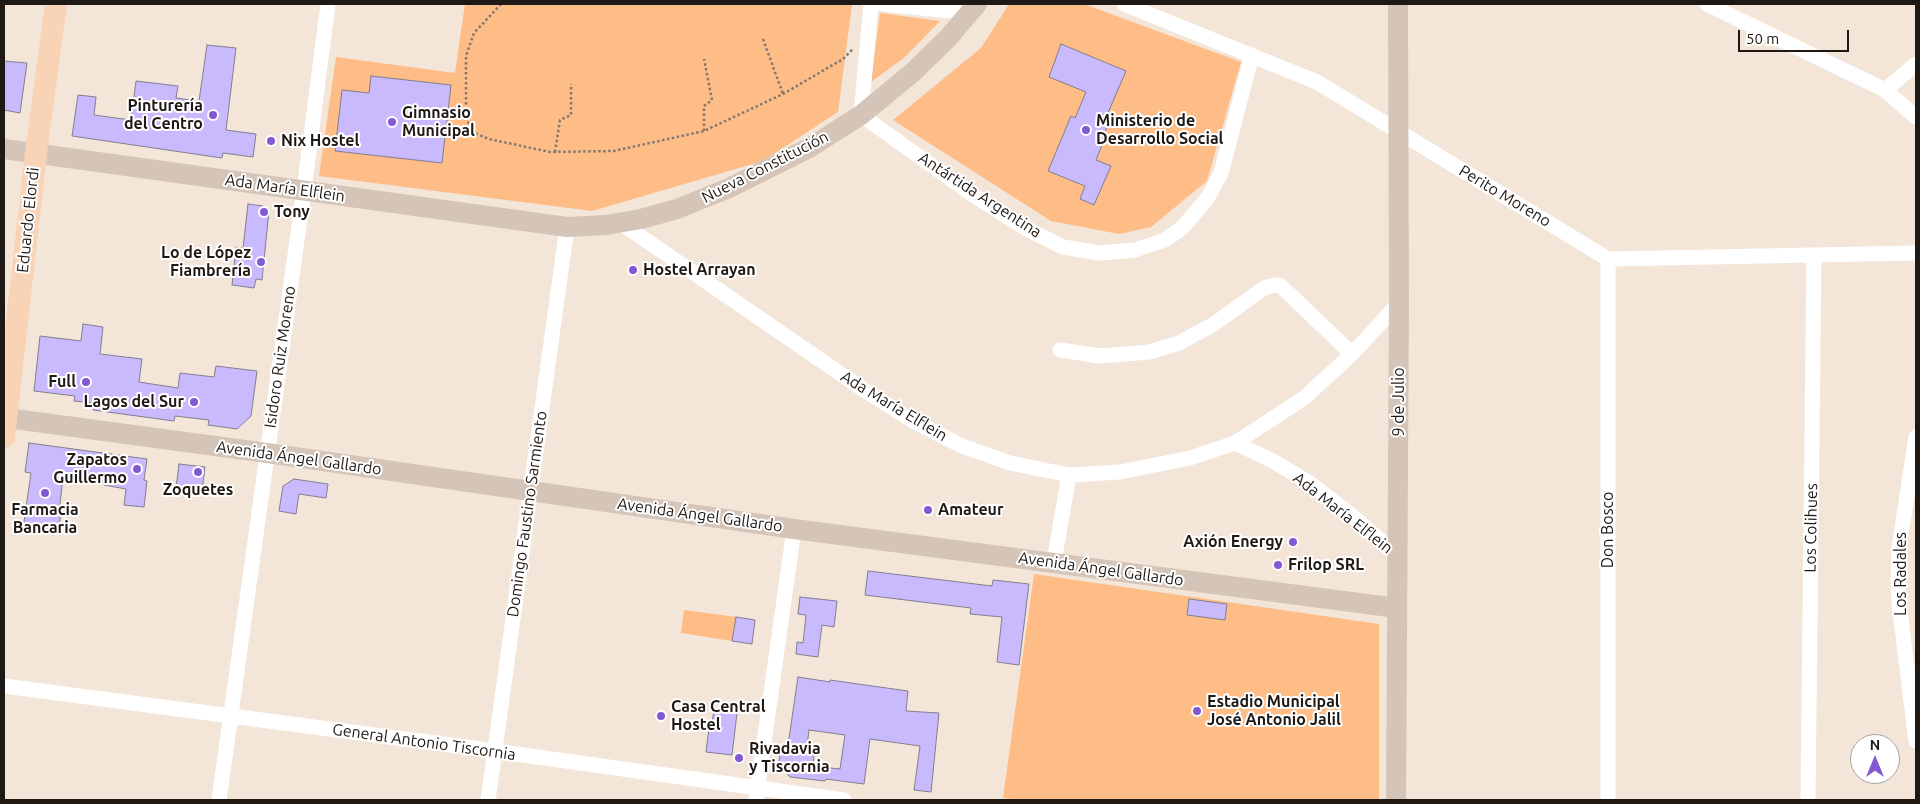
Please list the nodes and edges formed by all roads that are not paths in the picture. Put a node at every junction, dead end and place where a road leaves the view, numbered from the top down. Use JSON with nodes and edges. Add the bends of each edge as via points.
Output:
{"nodes":[{"id":1,"x":56,"y":4,"type":"edge"},
{"id":2,"x":328,"y":4,"type":"edge"},
{"id":3,"x":871,"y":4,"type":"edge"},
{"id":4,"x":883,"y":4,"type":"edge"},
{"id":5,"x":1124,"y":4,"type":"edge"},
{"id":6,"x":1398,"y":4,"type":"edge"},
{"id":7,"x":1707,"y":4,"type":"edge"},
{"id":8,"x":974,"y":8,"type":"edge"},
{"id":9,"x":1252,"y":55,"type":"junction"},
{"id":10,"x":1916,"y":64,"type":"edge"},
{"id":11,"x":1885,"y":90,"type":"junction"},
{"id":12,"x":861,"y":115,"type":"junction"},
{"id":13,"x":1916,"y":117,"type":"edge"},
{"id":14,"x":1398,"y":132,"type":"junction"},
{"id":15,"x":4,"y":149,"type":"edge"},
{"id":16,"x":36,"y":153,"type":"junction"},
{"id":17,"x":304,"y":190,"type":"junction"},
{"id":18,"x":621,"y":223,"type":"junction"},
{"id":19,"x":567,"y":227,"type":"junction"},
{"id":20,"x":1916,"y":253,"type":"edge"},
{"id":21,"x":1814,"y":256,"type":"junction"},
{"id":22,"x":1608,"y":259,"type":"junction"},
{"id":23,"x":1400,"y":303,"type":"junction"},
{"id":24,"x":1060,"y":350,"type":"dead end"},
{"id":25,"x":1352,"y":354,"type":"junction"},
{"id":26,"x":5,"y":424,"type":"edge"},
{"id":27,"x":1916,"y":437,"type":"edge"},
{"id":28,"x":1235,"y":443,"type":"junction"},
{"id":29,"x":267,"y":453,"type":"junction"},
{"id":30,"x":1069,"y":475,"type":"junction"},
{"id":31,"x":530,"y":491,"type":"junction"},
{"id":32,"x":794,"y":529,"type":"junction"},
{"id":33,"x":1398,"y":556,"type":"junction"},
{"id":34,"x":1054,"y":562,"type":"junction"},
{"id":35,"x":1397,"y":608,"type":"junction"},
{"id":36,"x":4,"y":686,"type":"edge"},
{"id":37,"x":231,"y":715,"type":"junction"},
{"id":38,"x":1916,"y":741,"type":"edge"},
{"id":39,"x":495,"y":751,"type":"junction"},
{"id":40,"x":757,"y":794,"type":"edge"},
{"id":41,"x":219,"y":800,"type":"edge"},
{"id":42,"x":488,"y":800,"type":"edge"},
{"id":43,"x":844,"y":800,"type":"edge"},
{"id":44,"x":1396,"y":800,"type":"edge"},
{"id":45,"x":1608,"y":800,"type":"edge"},
{"id":46,"x":1808,"y":800,"type":"edge"}],
"edges":[{"from":1,"to":16,"type":"main road","name":"Eduardo Elordi"},
{"from":2,"to":17,"type":"street","name":"Isidoro Ruiz Moreno"},
{"from":3,"to":12,"type":"street"},
{"from":4,"to":8,"type":"street"},
{"from":5,"to":9,"type":"street","name":"Perito Moreno"},
{"from":6,"to":14,"type":"street","name":"9 de Julio"},
{"from":7,"to":11,"type":"street"},
{"from":8,"to":12,"type":"street","name":"Nueva Constitución","via":[[912,74]]},
{"from":9,"to":12,"type":"street","name":"Antártida Argentina","via":[[1221,173],[1207,199],[1165,240],[1135,250],[1099,253],[1063,247],[1025,228],[973,195]]},
{"from":9,"to":14,"type":"street","name":"Perito Moreno","via":[[1317,82]]},
{"from":10,"to":11,"type":"street"},
{"from":11,"to":13,"type":"street"},
{"from":12,"to":18,"type":"street","name":"Nueva Constitución","via":[[809,148],[728,188],[677,209]]},
{"from":14,"to":22,"type":"street","name":"Perito Moreno"},
{"from":14,"to":23,"type":"street","name":"9 de Julio"},
{"from":15,"to":16,"type":"street","name":"Ada María Elflein"},
{"from":16,"to":17,"type":"street","name":"Ada María Elflein"},
{"from":16,"to":26,"type":"main road","name":"Eduardo Elordi"},
{"from":17,"to":19,"type":"street","name":"Ada María Elflein"},
{"from":17,"to":29,"type":"street","name":"Isidoro Ruiz Moreno"},
{"from":18,"to":19,"type":"street","name":"Nueva Constitución"},
{"from":18,"to":30,"type":"street","name":"Ada María Elflein","via":[[913,421],[962,446],[1010,463]]},
{"from":19,"to":31,"type":"street","name":"Domingo Faustino Sarmiento"},
{"from":20,"to":21,"type":"street"},
{"from":21,"to":22,"type":"street"},
{"from":21,"to":46,"type":"street","name":"Los Colihues"},
{"from":22,"to":45,"type":"street","name":"Don Bosco"},
{"from":23,"to":25,"type":"street","name":"Ada María Elflein"},
{"from":23,"to":33,"type":"street","name":"9 de Julio"},
{"from":24,"to":25,"type":"street","via":[[1100,356],[1148,352],[1179,343],[1214,324],[1264,288],[1275,285],[1281,286]]},
{"from":25,"to":28,"type":"street","name":"Ada María Elflein","via":[[1304,398]]},
{"from":26,"to":29,"type":"street","name":"Avenida Ángel Gallardo"},
{"from":27,"to":38,"type":"street","name":"Los Radales","via":[[1899,548],[1898,578]]},
{"from":28,"to":30,"type":"street","name":"Ada María Elflein","via":[[1190,458],[1120,472]]},
{"from":28,"to":33,"type":"street","name":"Ada María Elflein","via":[[1311,484]]},
{"from":29,"to":31,"type":"street","name":"Avenida Ángel Gallardo"},
{"from":29,"to":37,"type":"street","name":"Isidoro Ruiz Moreno"},
{"from":30,"to":34,"type":"street"},
{"from":31,"to":32,"type":"street","name":"Avenida Ángel Gallardo"},
{"from":31,"to":39,"type":"street","name":"Domingo Faustino Sarmiento"},
{"from":32,"to":34,"type":"street","name":"Avenida Ángel Gallardo"},
{"from":32,"to":40,"type":"street"},
{"from":33,"to":35,"type":"street","name":"9 de Julio"},
{"from":34,"to":35,"type":"street","name":"Avenida Ángel Gallardo"},
{"from":35,"to":44,"type":"street","name":"9 de Julio"},
{"from":36,"to":37,"type":"street","name":"General Antonio Tiscornia"},
{"from":37,"to":39,"type":"street","name":"General Antonio Tiscornia"},
{"from":37,"to":41,"type":"street","name":"Isidoro Ruiz Moreno"},
{"from":39,"to":40,"type":"street","name":"General Antonio Tiscornia"},
{"from":39,"to":42,"type":"street","name":"Domingo Faustino Sarmiento"},
{"from":40,"to":43,"type":"street","name":"General Antonio Tiscornia"}]}
